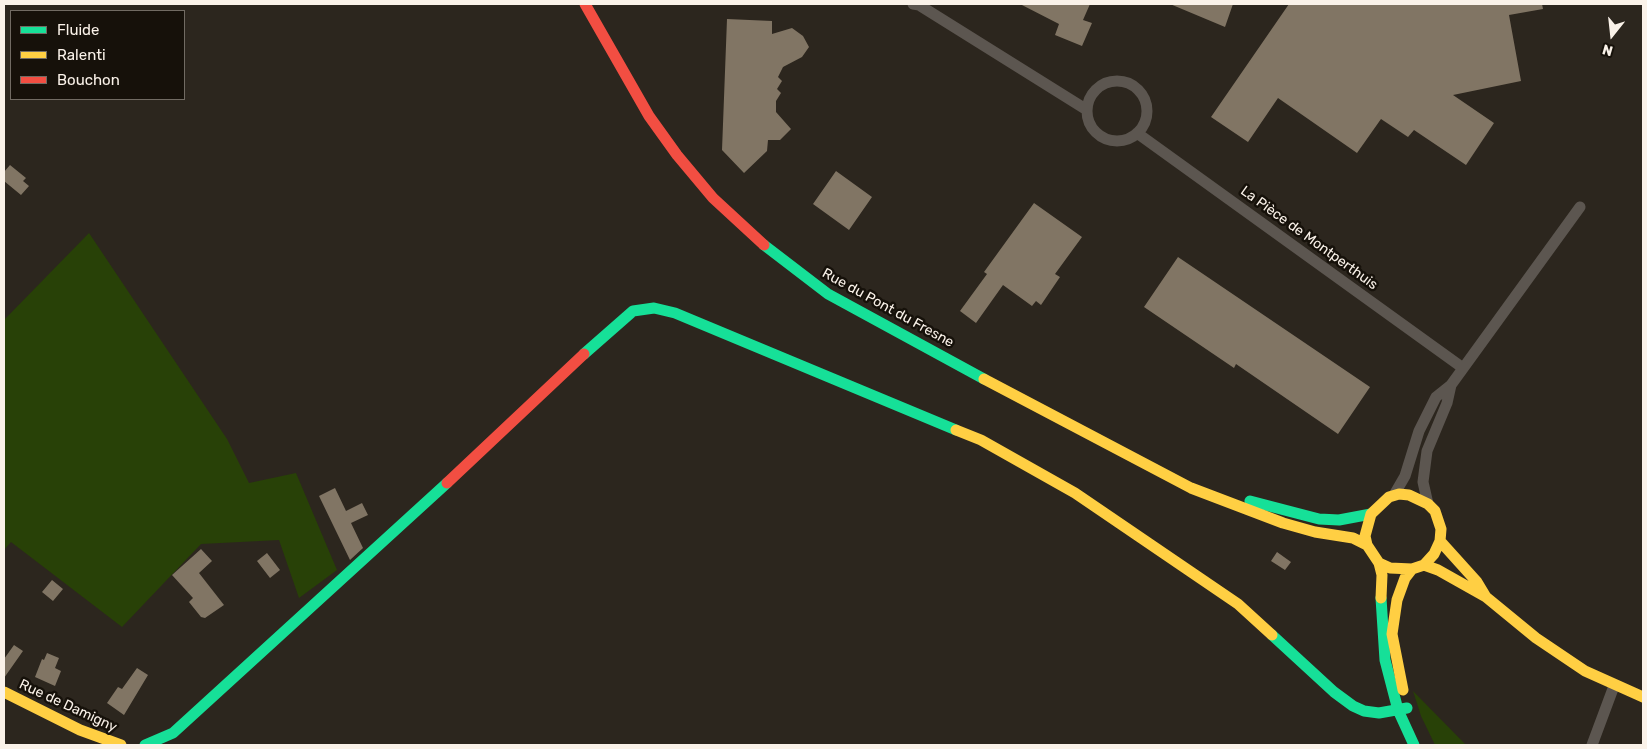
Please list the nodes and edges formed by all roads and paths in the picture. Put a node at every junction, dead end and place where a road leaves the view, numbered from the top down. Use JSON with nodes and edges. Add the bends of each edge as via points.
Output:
{"nodes":[{"id":1,"x":585,"y":4,"type":"edge"},
{"id":2,"x":913,"y":4,"type":"edge"},
{"id":3,"x":1087,"y":110,"type":"junction"},
{"id":4,"x":1137,"y":133,"type":"junction"},
{"id":5,"x":1580,"y":208,"type":"dead end"},
{"id":6,"x":1463,"y":368,"type":"junction"},
{"id":7,"x":1451,"y":385,"type":"junction"},
{"id":8,"x":1165,"y":472,"type":"junction"},
{"id":9,"x":1394,"y":495,"type":"junction"},
{"id":10,"x":1428,"y":504,"type":"junction"},
{"id":11,"x":1371,"y":514,"type":"junction"},
{"id":12,"x":1440,"y":540,"type":"junction"},
{"id":13,"x":1367,"y":545,"type":"junction"},
{"id":14,"x":1379,"y":563,"type":"junction"},
{"id":15,"x":1424,"y":565,"type":"junction"},
{"id":16,"x":1412,"y":569,"type":"junction"},
{"id":17,"x":1486,"y":597,"type":"junction"},
{"id":18,"x":1614,"y":686,"type":"junction"},
{"id":19,"x":5,"y":697,"type":"edge"},
{"id":20,"x":1643,"y":697,"type":"edge"},
{"id":21,"x":1402,"y":709,"type":"junction"},
{"id":22,"x":121,"y":745,"type":"edge"},
{"id":23,"x":145,"y":745,"type":"edge"},
{"id":24,"x":1414,"y":745,"type":"edge"},
{"id":25,"x":1425,"y":745,"type":"edge"},
{"id":26,"x":1592,"y":745,"type":"edge"}],
"edges":[{"from":1,"to":8,"type":"main road","name":"Rue du Pont du Fresne","via":[[649,116],[676,155],[713,198],[790,267],[828,294],[896,332]]},
{"from":2,"to":3,"type":"street"},
{"from":3,"to":4,"type":"street","via":[[1093,129],[1109,140],[1129,138]]},
{"from":3,"to":4,"type":"street","via":[[1094,92],[1101,85],[1120,81],[1130,84],[1138,90],[1147,107],[1143,125]]},
{"from":4,"to":6,"type":"street","name":"La Pièce de Montperthuis"},
{"from":5,"to":6,"type":"street"},
{"from":6,"to":7,"type":"street"},
{"from":7,"to":9,"type":"street","via":[[1436,397],[1427,413],[1405,476]]},
{"from":7,"to":10,"type":"street","via":[[1427,451],[1423,482]]},
{"from":8,"to":11,"type":"main road","name":"Rue du Pont du Fresne","via":[[1319,519],[1339,520]]},
{"from":8,"to":13,"type":"main road","name":"Rue du Pont du Fresne","via":[[1191,488],[1283,523],[1353,538]]},
{"from":9,"to":10,"type":"main road","via":[[1409,495]]},
{"from":9,"to":11,"type":"main road"},
{"from":10,"to":12,"type":"main road","via":[[1440,520]]},
{"from":11,"to":13,"type":"main road","via":[[1366,526]]},
{"from":12,"to":15,"type":"main road"},
{"from":12,"to":17,"type":"main road"},
{"from":13,"to":14,"type":"main road"},
{"from":14,"to":16,"type":"main road","via":[[1390,568]]},
{"from":14,"to":21,"type":"main road","via":[[1383,583],[1381,612],[1385,660]]},
{"from":15,"to":16,"type":"main road"},
{"from":15,"to":17,"type":"main road"},
{"from":16,"to":21,"type":"main road","via":[[1397,600],[1392,634]]},
{"from":17,"to":18,"type":"main road","via":[[1561,656]]},
{"from":18,"to":20,"type":"main road"},
{"from":18,"to":26,"type":"street"},
{"from":19,"to":22,"type":"main road","name":"Rue de Damigny"},
{"from":21,"to":23,"type":"main road","via":[[1379,713],[1353,706],[1238,604],[1075,493],[1025,463],[981,440],[675,313],[654,308],[633,311],[611,329],[376,550],[174,733]]},
{"from":21,"to":24,"type":"main road"},
{"from":21,"to":25,"type":"main road"}]}
